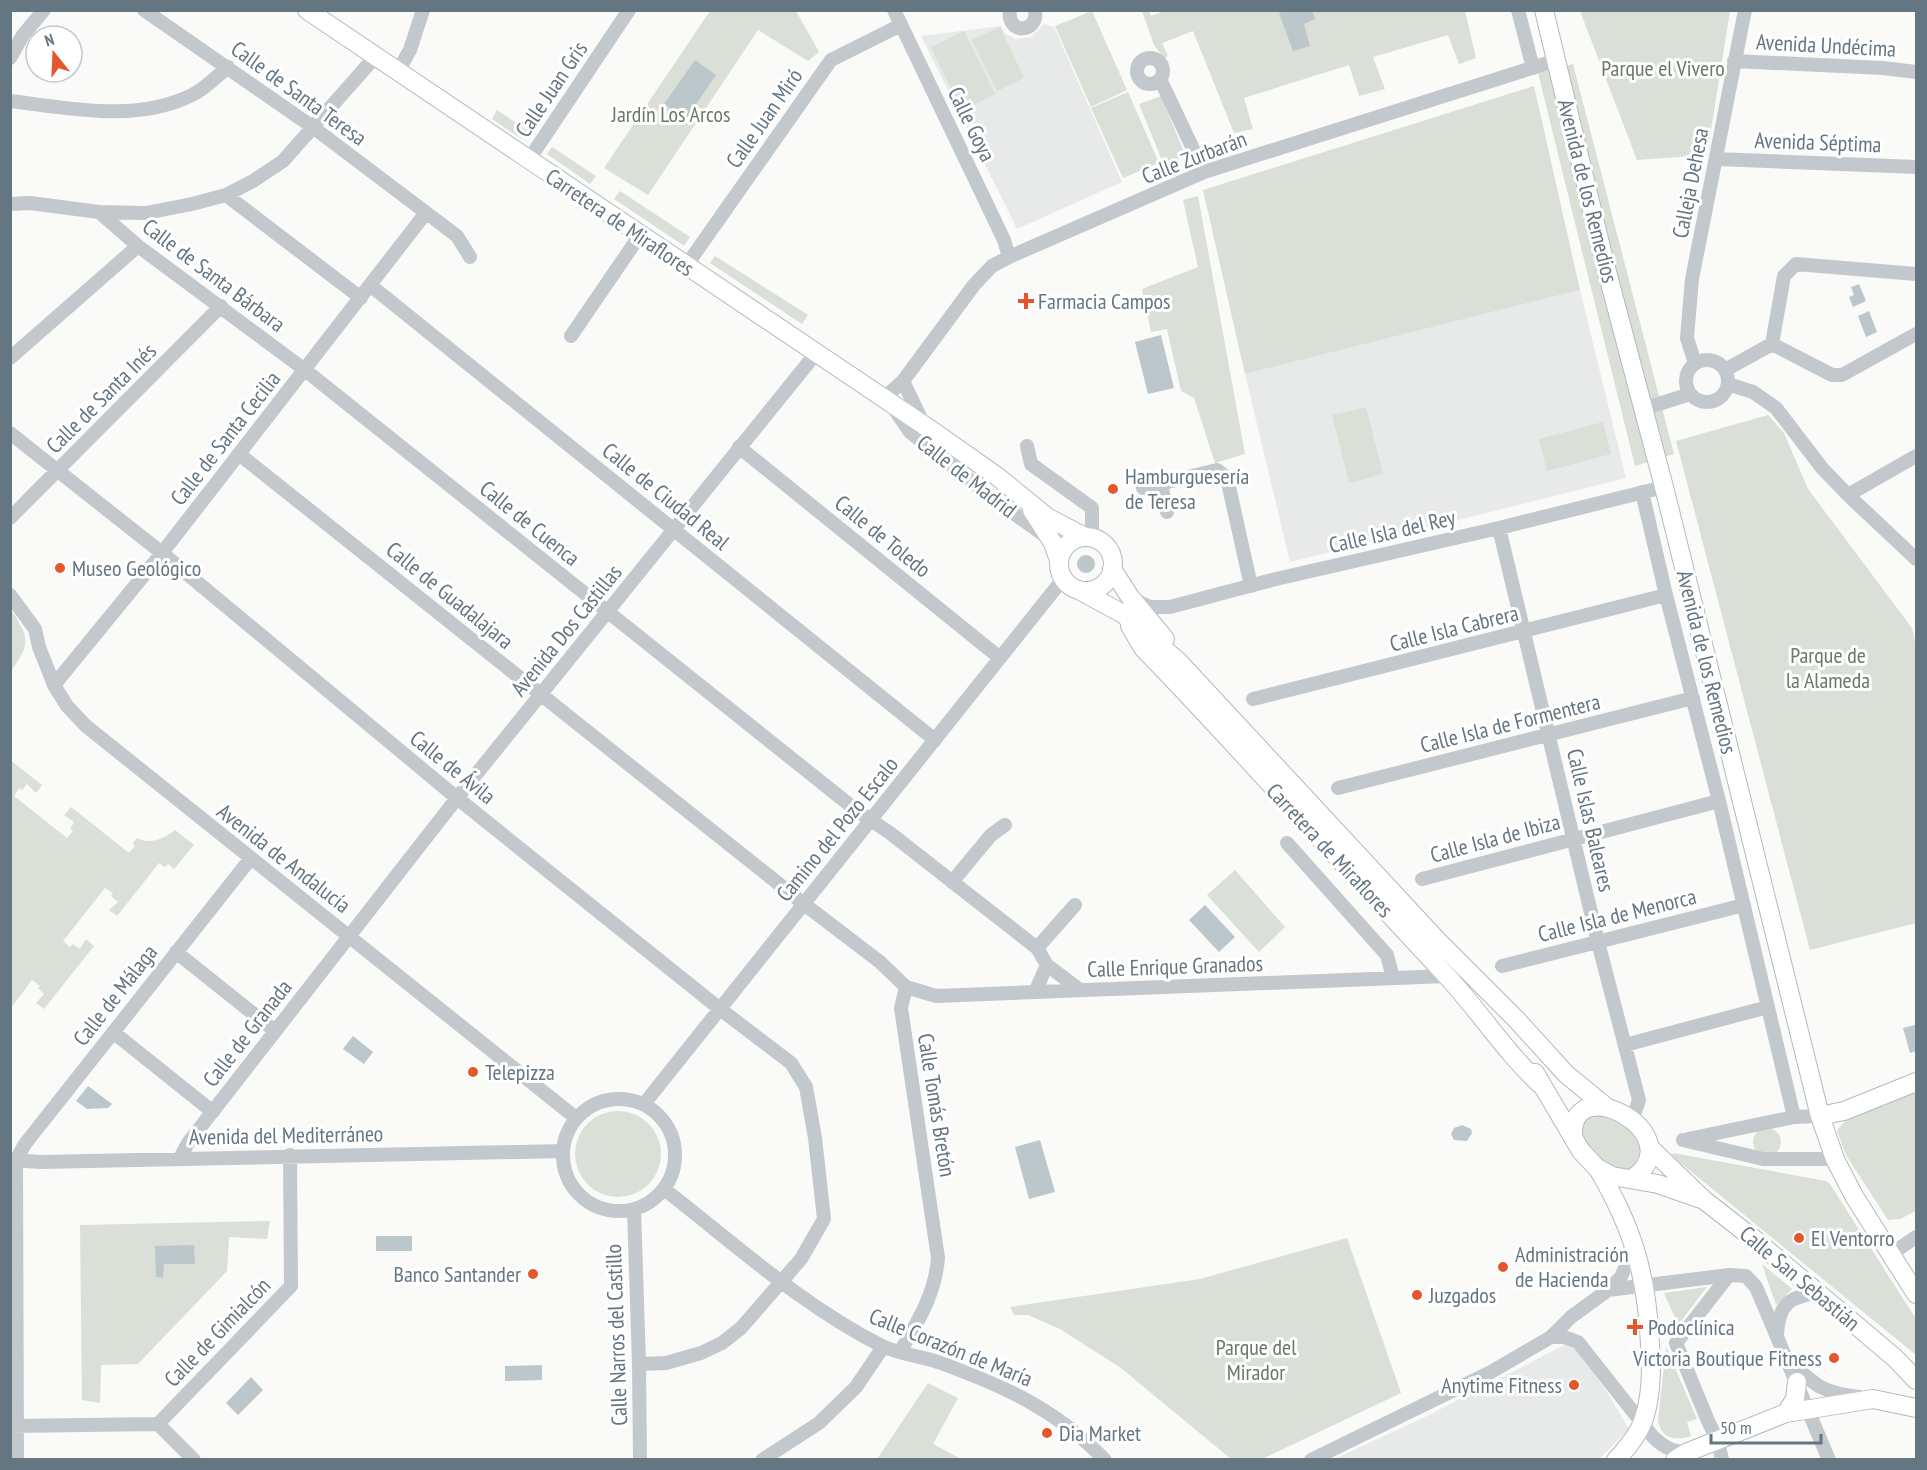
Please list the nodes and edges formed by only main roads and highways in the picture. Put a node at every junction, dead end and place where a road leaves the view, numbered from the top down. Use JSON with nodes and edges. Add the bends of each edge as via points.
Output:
{"nodes":[{"id":1,"x":307,"y":10,"type":"edge"},
{"id":2,"x":1544,"y":10,"type":"edge"},
{"id":3,"x":929,"y":429,"type":"joint"},
{"id":4,"x":1029,"y":503,"type":"junction"},
{"id":5,"x":1088,"y":537,"type":"junction"},
{"id":6,"x":1056,"y":551,"type":"junction"},
{"id":7,"x":1112,"y":569,"type":"junction"},
{"id":8,"x":1079,"y":590,"type":"junction"},
{"id":9,"x":1123,"y":614,"type":"junction"},
{"id":10,"x":1178,"y":661,"type":"junction"},
{"id":11,"x":1437,"y":940,"type":"junction"},
{"id":12,"x":1917,"y":1082,"type":"edge"},
{"id":13,"x":1540,"y":1083,"type":"junction"},
{"id":14,"x":1605,"y":1106,"type":"junction"},
{"id":15,"x":1820,"y":1116,"type":"junction"},
{"id":16,"x":1573,"y":1136,"type":"junction"},
{"id":17,"x":1649,"y":1147,"type":"junction"},
{"id":18,"x":1597,"y":1168,"type":"junction"},
{"id":19,"x":1632,"y":1179,"type":"junction"},
{"id":20,"x":1704,"y":1200,"type":"junction"},
{"id":21,"x":1917,"y":1294,"type":"edge"},
{"id":22,"x":1895,"y":1358,"type":"junction"},
{"id":23,"x":1917,"y":1365,"type":"edge"},
{"id":24,"x":1917,"y":1380,"type":"edge"},
{"id":25,"x":1797,"y":1382,"type":"road end"},
{"id":26,"x":1917,"y":1393,"type":"edge"},
{"id":27,"x":1876,"y":1400,"type":"junction"},
{"id":28,"x":1917,"y":1408,"type":"edge"},
{"id":29,"x":1786,"y":1413,"type":"junction"},
{"id":30,"x":1682,"y":1456,"type":"edge"},
{"id":31,"x":1616,"y":1460,"type":"edge"}],
"edges":[{"from":1,"to":3,"type":"main road","name":"Carretera de Miraflores","via":[[371,63],[398,71]]},
{"from":2,"to":15,"type":"main road","name":"Avenida de los Remedios"},
{"from":3,"to":4,"type":"main road","name":"Calle de Madrid"},
{"from":4,"to":5,"type":"main road","name":"Calle de Madrid","via":[[1047,517]]},
{"from":4,"to":6,"type":"main road","name":"Calle de Madrid"},
{"from":5,"to":6,"type":"main road","via":[[1071,542],[1061,553]]},
{"from":5,"to":7,"type":"main road","via":[[1100,541],[1110,553]]},
{"from":6,"to":8,"type":"main road","via":[[1063,579]]},
{"from":7,"to":8,"type":"main road","via":[[1110,577],[1097,589]]},
{"from":7,"to":10,"type":"main road","name":"Carretera de Miraflores"},
{"from":8,"to":9,"type":"main road","name":"Carretera de Miraflores"},
{"from":9,"to":10,"type":"main road","name":"Carretera de Miraflores"},
{"from":9,"to":13,"type":"main road","name":"Carretera de Miraflores","via":[[1143,648],[1447,976],[1521,1066]]},
{"from":10,"to":11,"type":"main road","name":"Carretera de Miraflores"},
{"from":11,"to":13,"type":"main road","name":"Carretera de Miraflores","via":[[1513,1034]]},
{"from":11,"to":14,"type":"main road","name":"Carretera de Miraflores","via":[[1566,1074]]},
{"from":12,"to":15,"type":"main road","via":[[1844,1111]]},
{"from":13,"to":16,"type":"main road","name":"Carretera de Miraflores"},
{"from":14,"to":16,"type":"main road","via":[[1580,1112],[1574,1118]]},
{"from":14,"to":17,"type":"main road","via":[[1632,1121]]},
{"from":15,"to":21,"type":"main road","name":"Avenida de los Remedios","via":[[1835,1159],[1854,1196]]},
{"from":16,"to":18,"type":"main road"},
{"from":17,"to":19,"type":"main road","via":[[1649,1160]]},
{"from":17,"to":20,"type":"main road","name":"Calle San Sebastián"},
{"from":18,"to":19,"type":"main road","via":[[1612,1176]]},
{"from":18,"to":31,"type":"main road","via":[[1631,1237],[1645,1284],[1652,1370],[1642,1424]]},
{"from":19,"to":20,"type":"main road","name":"Calle San Sebastián"},
{"from":20,"to":22,"type":"main road","name":"Calle San Sebastián"},
{"from":22,"to":23,"type":"main road","name":"Calle San Sebastián"},
{"from":22,"to":24,"type":"main road","name":"Calle San Sebastián"},
{"from":25,"to":29,"type":"main road","via":[[1796,1399]]},
{"from":26,"to":27,"type":"main road"},
{"from":27,"to":28,"type":"main road"},
{"from":27,"to":29,"type":"main road"},
{"from":29,"to":30,"type":"main road"}]}
